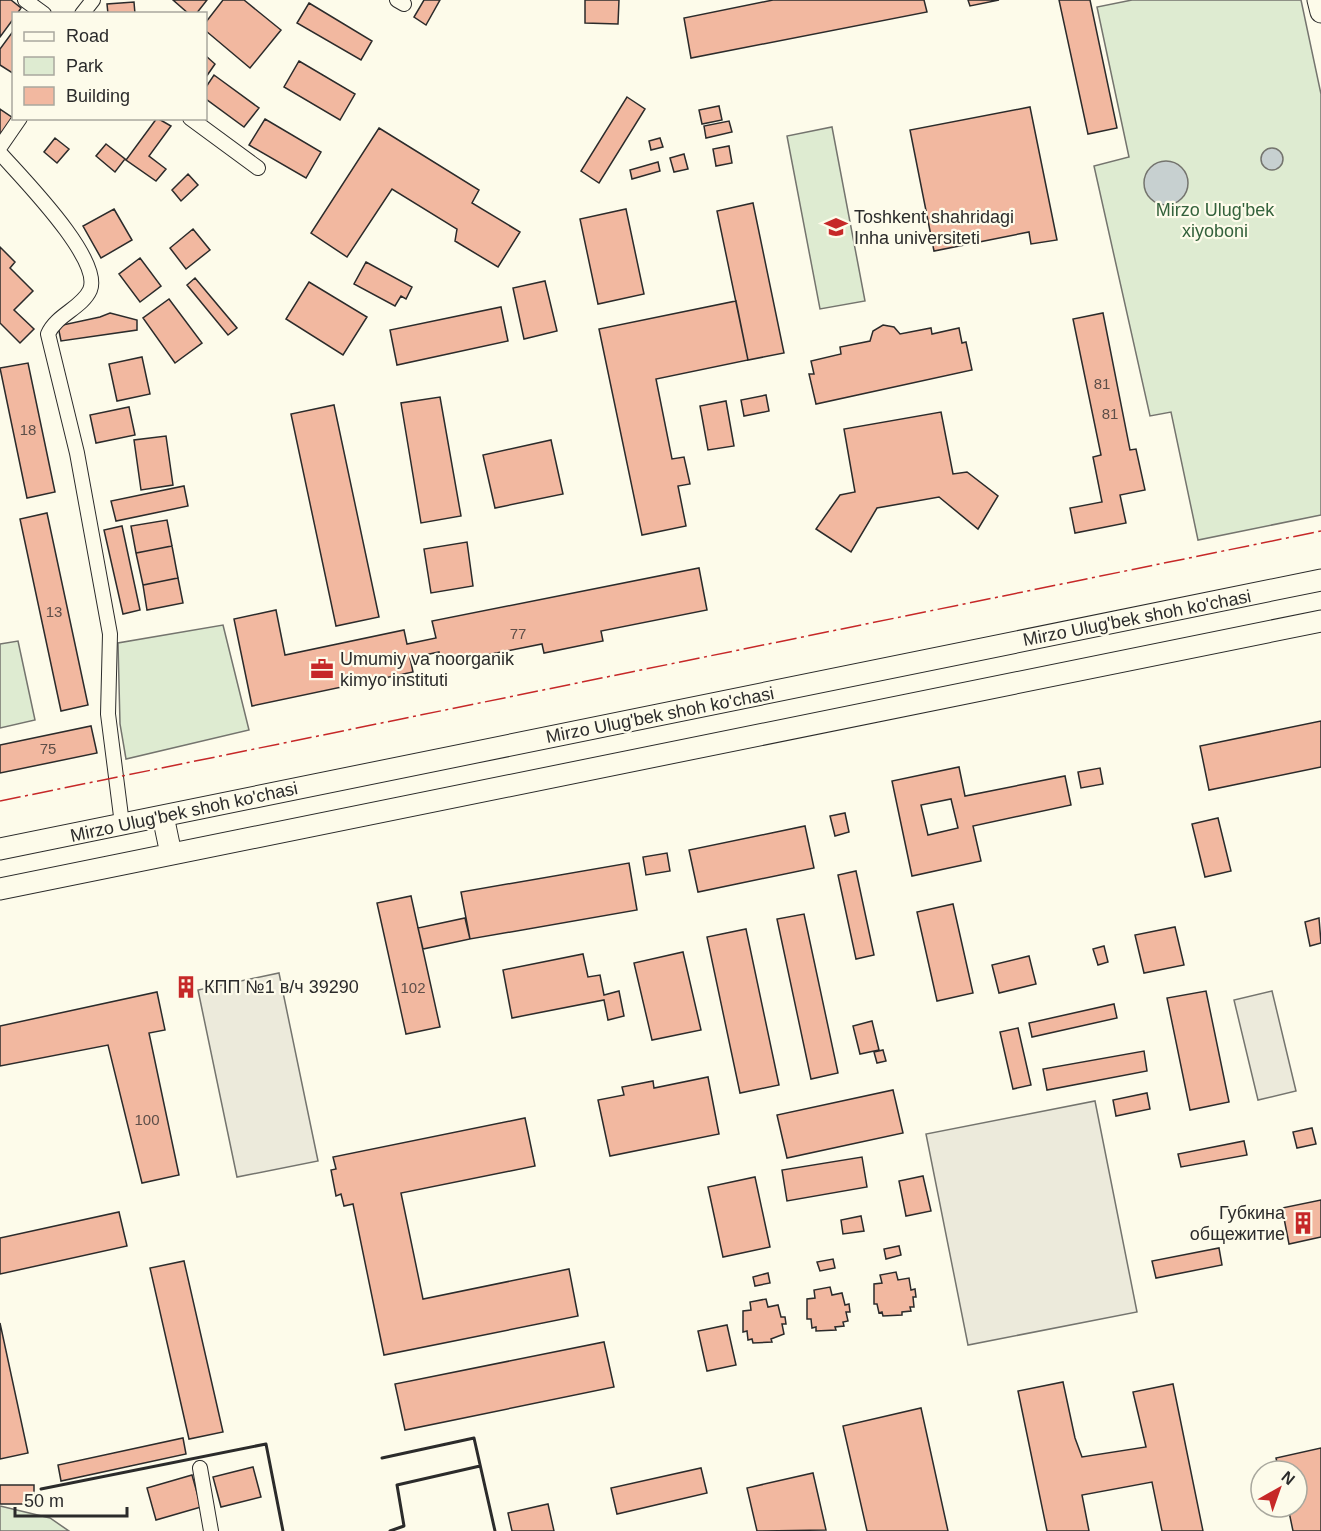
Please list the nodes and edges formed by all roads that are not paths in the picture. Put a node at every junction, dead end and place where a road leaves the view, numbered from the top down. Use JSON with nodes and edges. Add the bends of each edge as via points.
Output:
{"nodes":[{"id":1,"x":25,"y":0,"type":"edge"},
{"id":2,"x":93,"y":0,"type":"edge"},
{"id":3,"x":1318,"y":0,"type":"edge"},
{"id":4,"x":41,"y":12,"type":"edge"},
{"id":5,"x":84,"y":12,"type":"edge"},
{"id":6,"x":1321,"y":12,"type":"edge"},
{"id":7,"x":19,"y":120,"type":"edge"},
{"id":8,"x":193,"y":120,"type":"edge"},
{"id":9,"x":0,"y":147,"type":"edge"},
{"id":10,"x":0,"y":153,"type":"edge"},
{"id":11,"x":258,"y":168,"type":"dead end"},
{"id":12,"x":1321,"y":580,"type":"edge"},
{"id":13,"x":1321,"y":621,"type":"edge"},
{"id":14,"x":163,"y":816,"type":"junction"},
{"id":15,"x":122,"y":824,"type":"junction"},
{"id":16,"x":0,"y":849,"type":"edge"},
{"id":17,"x":171,"y":854,"type":"junction"},
{"id":18,"x":0,"y":889,"type":"edge"},
{"id":19,"x":200,"y":1467,"type":"dead end"},
{"id":20,"x":211,"y":1531,"type":"edge"}],
"edges":[{"from":1,"to":4,"type":"street"},
{"from":2,"to":5,"type":"street"},
{"from":3,"to":6,"type":"main road"},
{"from":7,"to":9,"type":"street"},
{"from":8,"to":11,"type":"street"},
{"from":10,"to":15,"type":"street","via":[[81,249],[91,284],[87,294],[48,334],[77,453],[110,634],[108,714]]},
{"from":12,"to":14,"type":"main road","name":"Mirzo Ulug'bek shoh ko'chasi"},
{"from":13,"to":17,"type":"main road","name":"Mirzo Ulug'bek shoh ko'chasi"},
{"from":14,"to":15,"type":"main road","name":"Mirzo Ulug'bek shoh ko'chasi"},
{"from":14,"to":17,"type":"main road"},
{"from":15,"to":16,"type":"main road","name":"Mirzo Ulug'bek shoh ko'chasi"},
{"from":17,"to":18,"type":"main road","name":"Mirzo Ulug'bek shoh ko'chasi"},
{"from":19,"to":20,"type":"street"}]}
